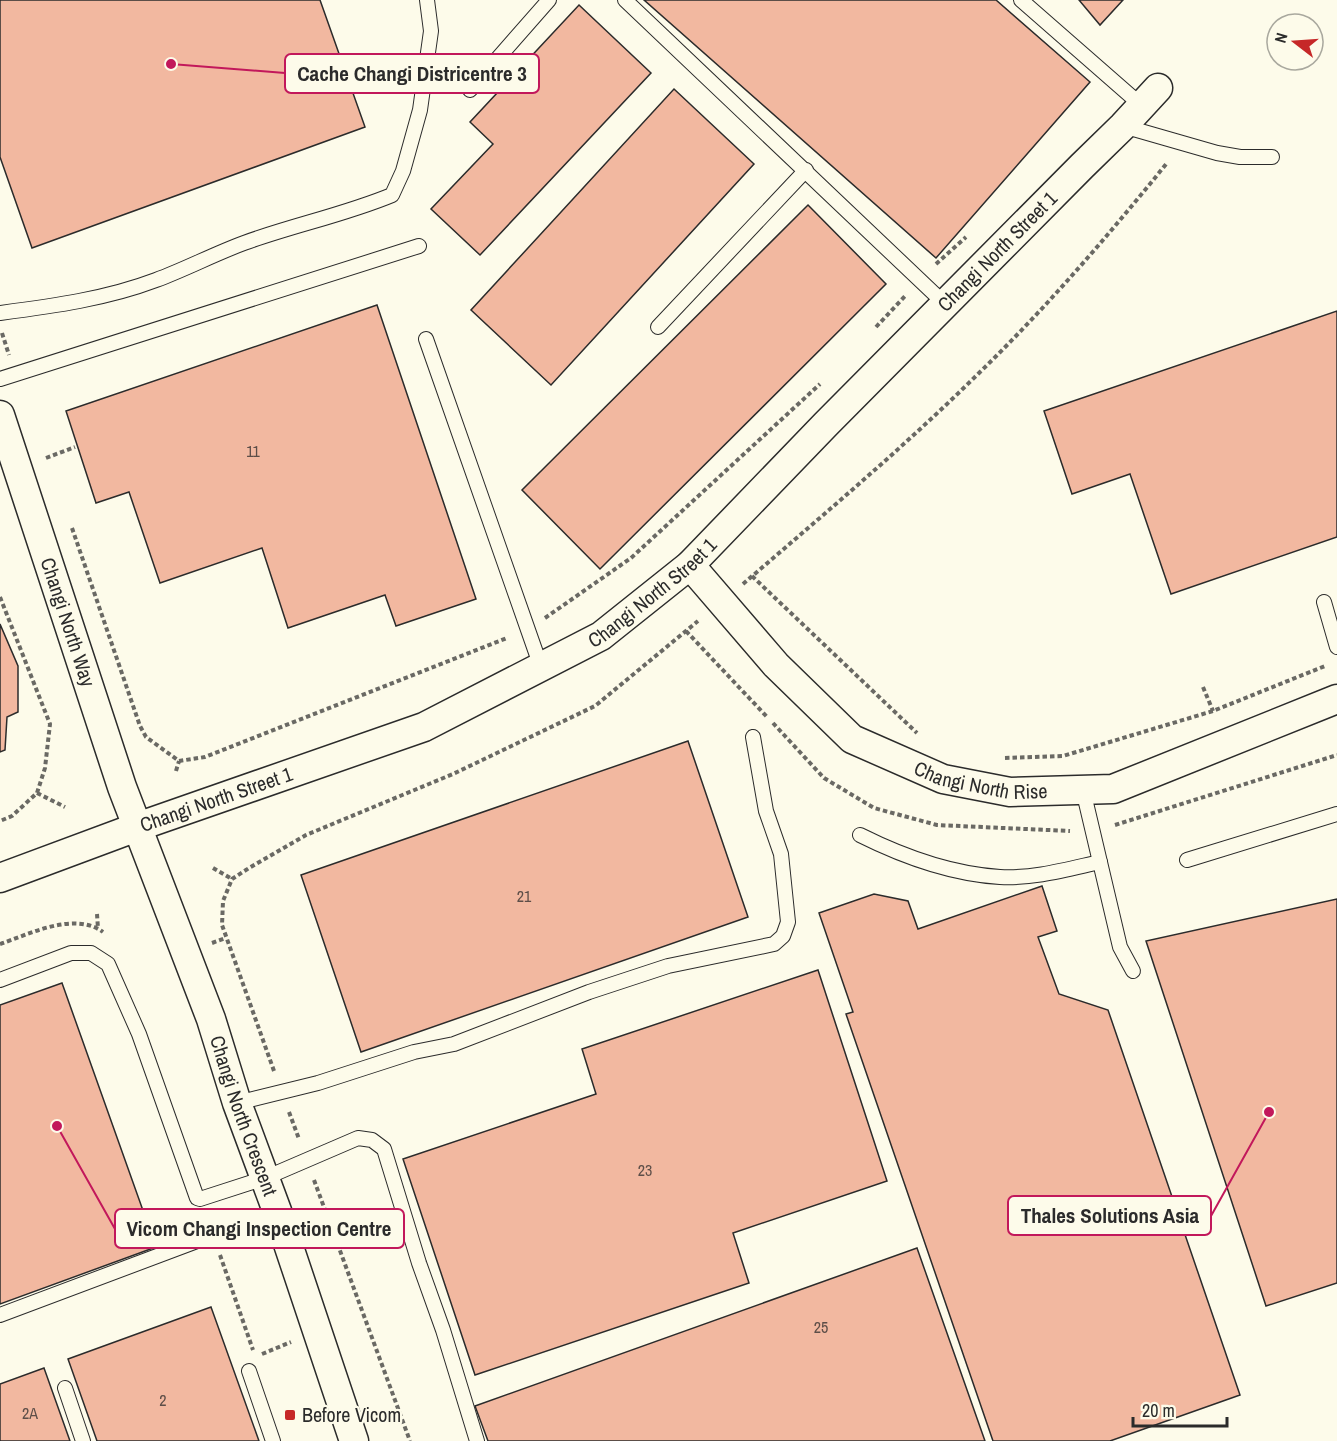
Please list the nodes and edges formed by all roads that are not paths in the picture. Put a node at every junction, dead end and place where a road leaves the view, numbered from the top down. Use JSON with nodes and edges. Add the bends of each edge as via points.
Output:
{"nodes":[{"id":1,"x":427,"y":0,"type":"edge"},
{"id":2,"x":549,"y":0,"type":"edge"},
{"id":3,"x":625,"y":0,"type":"edge"},
{"id":4,"x":1020,"y":0,"type":"edge"},
{"id":5,"x":470,"y":90,"type":"dead end"},
{"id":6,"x":1150,"y":96,"type":"joint"},
{"id":7,"x":1123,"y":126,"type":"junction"},
{"id":8,"x":1272,"y":157,"type":"dead end"},
{"id":9,"x":806,"y":170,"type":"junction"},
{"id":10,"x":419,"y":246,"type":"dead end"},
{"id":11,"x":945,"y":304,"type":"junction"},
{"id":12,"x":0,"y":313,"type":"edge"},
{"id":13,"x":658,"y":327,"type":"dead end"},
{"id":14,"x":426,"y":339,"type":"dead end"},
{"id":15,"x":0,"y":379,"type":"edge"},
{"id":16,"x":0,"y":414,"type":"edge"},
{"id":17,"x":690,"y":565,"type":"junction"},
{"id":18,"x":1324,"y":602,"type":"dead end"},
{"id":19,"x":1337,"y":647,"type":"edge"},
{"id":20,"x":541,"y":667,"type":"junction"},
{"id":21,"x":1337,"y":699,"type":"edge"},
{"id":22,"x":753,"y":737,"type":"dead end"},
{"id":23,"x":1083,"y":790,"type":"junction"},
{"id":24,"x":1337,"y":814,"type":"edge"},
{"id":25,"x":137,"y":827,"type":"junction"},
{"id":26,"x":860,"y":835,"type":"dead end"},
{"id":27,"x":1187,"y":860,"type":"dead end"},
{"id":28,"x":1100,"y":862,"type":"junction"},
{"id":29,"x":0,"y":878,"type":"edge"},
{"id":30,"x":1133,"y":971,"type":"dead end"},
{"id":31,"x":0,"y":981,"type":"edge"},
{"id":32,"x":237,"y":1103,"type":"junction"},
{"id":33,"x":265,"y":1178,"type":"junction"},
{"id":34,"x":277,"y":1211,"type":"junction"},
{"id":35,"x":0,"y":1315,"type":"edge"},
{"id":36,"x":249,"y":1371,"type":"dead end"},
{"id":37,"x":65,"y":1388,"type":"dead end"},
{"id":38,"x":83,"y":1441,"type":"edge"},
{"id":39,"x":273,"y":1441,"type":"edge"},
{"id":40,"x":354,"y":1441,"type":"edge"},
{"id":41,"x":477,"y":1441,"type":"edge"}],
"edges":[{"from":1,"to":12,"type":"lane","via":[[431,31],[420,110],[392,195],[362,208],[244,243],[146,283],[84,302]]},
{"from":2,"to":5,"type":"lane"},
{"from":3,"to":9,"type":"lane"},
{"from":4,"to":6,"type":"lane"},
{"from":6,"to":7,"type":"street","name":"Changi North Street 1"},
{"from":7,"to":8,"type":"lane","via":[[1240,157]]},
{"from":7,"to":11,"type":"street","name":"Changi North Street 1"},
{"from":9,"to":11,"type":"lane"},
{"from":9,"to":13,"type":"lane"},
{"from":10,"to":15,"type":"lane"},
{"from":11,"to":17,"type":"street","name":"Changi North Street 1"},
{"from":14,"to":20,"type":"lane"},
{"from":16,"to":25,"type":"street","name":"Changi North Way"},
{"from":17,"to":20,"type":"street","name":"Changi North Street 1","via":[[601,636]]},
{"from":17,"to":23,"type":"street","name":"Changi North Rise","via":[[776,665],[852,739],[943,779],[1010,792]]},
{"from":18,"to":19,"type":"lane"},
{"from":20,"to":25,"type":"street","name":"Changi North Street 1","via":[[424,727]]},
{"from":21,"to":23,"type":"street","name":"Changi North Rise","via":[[1113,789]]},
{"from":22,"to":32,"type":"lane","via":[[766,811],[781,854],[788,922],[783,936],[774,944],[668,966],[454,1044]]},
{"from":23,"to":28,"type":"lane"},
{"from":24,"to":27,"type":"lane"},
{"from":25,"to":29,"type":"street","name":"Changi North Street 1"},
{"from":25,"to":32,"type":"street","name":"Changi North Crescent","via":[[210,1019]]},
{"from":26,"to":28,"type":"lane","via":[[901,855],[945,869],[1001,877],[1048,873]]},
{"from":28,"to":30,"type":"lane","via":[[1120,947]]},
{"from":31,"to":33,"type":"lane","via":[[71,953],[91,953],[108,964],[139,1034],[195,1196],[200,1199]]},
{"from":32,"to":33,"type":"street","name":"Changi North Crescent"},
{"from":33,"to":34,"type":"street","name":"Changi North Crescent"},
{"from":33,"to":41,"type":"lane","via":[[357,1138],[372,1140],[384,1149]]},
{"from":34,"to":35,"type":"lane"},
{"from":34,"to":40,"type":"street","name":"Changi North Crescent"},
{"from":36,"to":39,"type":"lane"},
{"from":37,"to":38,"type":"lane"}]}
